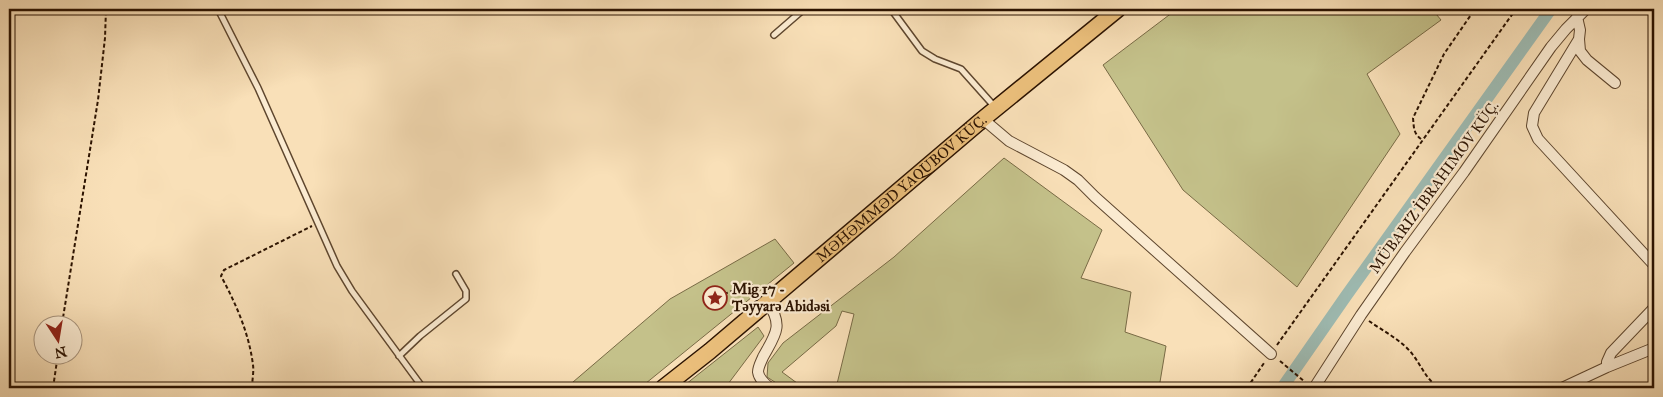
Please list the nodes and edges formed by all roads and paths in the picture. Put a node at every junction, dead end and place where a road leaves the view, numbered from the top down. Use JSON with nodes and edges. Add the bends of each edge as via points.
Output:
{"nodes":[{"id":1,"x":106,"y":9,"type":"edge"},
{"id":2,"x":218,"y":9,"type":"edge"},
{"id":3,"x":804,"y":9,"type":"edge"},
{"id":4,"x":892,"y":9,"type":"edge"},
{"id":5,"x":1118,"y":9,"type":"edge"},
{"id":6,"x":1475,"y":9,"type":"edge"},
{"id":7,"x":1516,"y":9,"type":"edge"},
{"id":8,"x":1586,"y":9,"type":"edge"},
{"id":9,"x":1577,"y":17,"type":"junction"},
{"id":10,"x":774,"y":34,"type":"dead end"},
{"id":11,"x":1579,"y":39,"type":"junction"},
{"id":12,"x":1616,"y":83,"type":"dead end"},
{"id":13,"x":996,"y":108,"type":"junction"},
{"id":14,"x":983,"y":119,"type":"junction"},
{"id":15,"x":1422,"y":140,"type":"junction"},
{"id":16,"x":318,"y":223,"type":"junction"},
{"id":17,"x":1654,"y":265,"type":"edge"},
{"id":18,"x":456,"y":274,"type":"dead end"},
{"id":19,"x":724,"y":294,"type":"dead end"},
{"id":20,"x":768,"y":303,"type":"junction"},
{"id":21,"x":1654,"y":308,"type":"edge"},
{"id":22,"x":64,"y":314,"type":"edge"},
{"id":23,"x":1361,"y":315,"type":"junction"},
{"id":24,"x":1654,"y":348,"type":"edge"},
{"id":25,"x":1271,"y":354,"type":"junction"},
{"id":26,"x":399,"y":356,"type":"junction"},
{"id":27,"x":57,"y":364,"type":"edge"},
{"id":28,"x":1607,"y":367,"type":"junction"},
{"id":29,"x":1310,"y":385,"type":"edge"},
{"id":30,"x":53,"y":388,"type":"edge"},
{"id":31,"x":252,"y":388,"type":"edge"},
{"id":32,"x":422,"y":388,"type":"edge"},
{"id":33,"x":662,"y":388,"type":"edge"},
{"id":34,"x":770,"y":388,"type":"edge"},
{"id":35,"x":1246,"y":388,"type":"edge"},
{"id":36,"x":1439,"y":388,"type":"edge"},
{"id":37,"x":1562,"y":388,"type":"edge"}],
"edges":[{"from":1,"to":22,"type":"path","via":[[98,100]]},
{"from":2,"to":16,"type":"lane","via":[[258,88]]},
{"from":3,"to":10,"type":"lane"},
{"from":4,"to":13,"type":"lane","via":[[922,51],[961,69]]},
{"from":5,"to":13,"type":"main road","name":"MƏHƏMMƏD YAQUBOV KÜÇ."},
{"from":6,"to":15,"type":"path","via":[[1444,54],[1413,118],[1416,135]]},
{"from":7,"to":15,"type":"path"},
{"from":8,"to":9,"type":"street","name":"MÜBARIZ İBRAHIMOV KÜÇ."},
{"from":9,"to":11,"type":"street"},
{"from":9,"to":23,"type":"street","name":"MÜBARIZ İBRAHIMOV KÜÇ.","via":[[1551,47]]},
{"from":11,"to":12,"type":"street","via":[[1580,51],[1587,60]]},
{"from":11,"to":17,"type":"street","via":[[1534,114],[1532,126],[1538,139]]},
{"from":13,"to":14,"type":"main road","name":"MƏHƏMMƏD YAQUBOV KÜÇ."},
{"from":14,"to":20,"type":"main road","name":"MƏHƏMMƏD YAQUBOV KÜÇ."},
{"from":14,"to":25,"type":"street","via":[[1009,141],[1078,180]]},
{"from":15,"to":25,"type":"path"},
{"from":16,"to":26,"type":"lane","via":[[352,291]]},
{"from":16,"to":31,"type":"path","via":[[224,270],[221,276],[237,307],[246,335],[253,366]]},
{"from":18,"to":26,"type":"lane","via":[[466,292],[466,299]]},
{"from":19,"to":20,"type":"path","via":[[752,285]]},
{"from":20,"to":33,"type":"main road","name":"MƏHƏMMƏD YAQUBOV KÜÇ."},
{"from":20,"to":34,"type":"street","via":[[778,322],[777,332],[758,373]]},
{"from":21,"to":28,"type":"street","via":[[1611,353]]},
{"from":23,"to":29,"type":"street","name":"MÜBARIZ İBRAHIMOV KÜÇ."},
{"from":23,"to":36,"type":"path","via":[[1413,354],[1424,374]]},
{"from":24,"to":28,"type":"street"},
{"from":25,"to":29,"type":"path"},
{"from":25,"to":35,"type":"path"},
{"from":26,"to":32,"type":"lane"},
{"from":27,"to":30,"type":"path"},
{"from":28,"to":37,"type":"street"}]}
